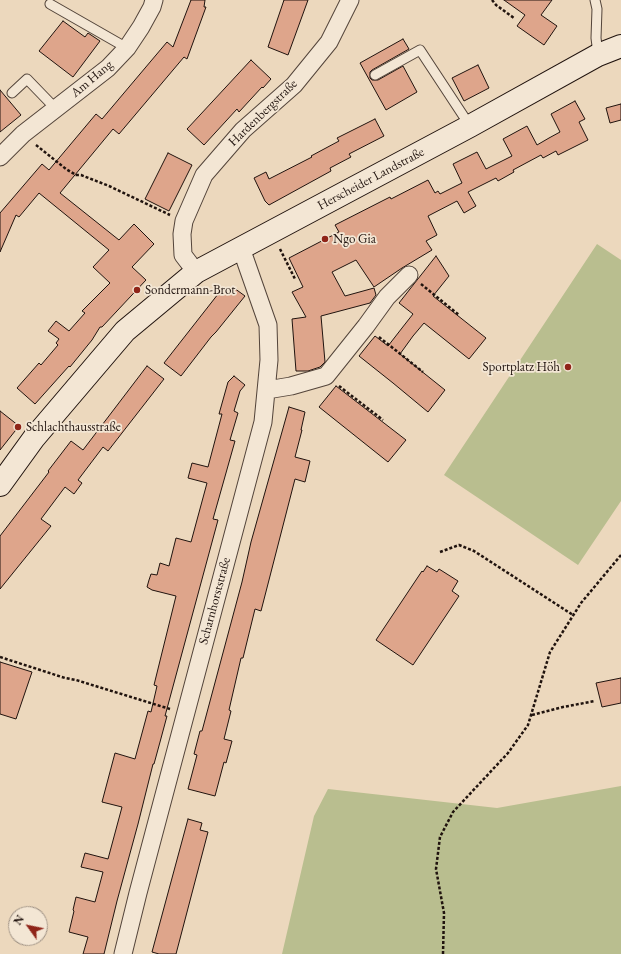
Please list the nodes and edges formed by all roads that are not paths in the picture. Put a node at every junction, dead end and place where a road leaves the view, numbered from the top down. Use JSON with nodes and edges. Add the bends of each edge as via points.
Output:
{"nodes":[{"id":1,"x":154,"y":0,"type":"edge"},
{"id":2,"x":350,"y":0,"type":"edge"},
{"id":3,"x":595,"y":0,"type":"edge"},
{"id":4,"x":50,"y":4,"type":"dead end"},
{"id":5,"x":621,"y":46,"type":"edge"},
{"id":6,"x":127,"y":48,"type":"junction"},
{"id":7,"x":598,"y":55,"type":"junction"},
{"id":8,"x":375,"y":75,"type":"dead end"},
{"id":9,"x":12,"y":93,"type":"dead end"},
{"id":10,"x":56,"y":109,"type":"junction"},
{"id":11,"x":470,"y":126,"type":"junction"},
{"id":12,"x":0,"y":157,"type":"edge"},
{"id":13,"x":241,"y":248,"type":"junction"},
{"id":14,"x":196,"y":272,"type":"junction"},
{"id":15,"x":409,"y":275,"type":"road end"},
{"id":16,"x":267,"y":390,"type":"junction"},
{"id":17,"x":1,"y":482,"type":"edge"},
{"id":18,"x":123,"y":954,"type":"edge"}],
"edges":[{"from":1,"to":6,"type":"street","name":"Am Hang"},
{"from":2,"to":14,"type":"street","name":"Hardenbergstraße","via":[[329,42],[294,85],[243,130],[204,175],[184,221],[182,234],[183,255]]},
{"from":3,"to":7,"type":"lane"},
{"from":4,"to":6,"type":"lane","name":"Am Hang"},
{"from":5,"to":7,"type":"main road","name":"Herscheider Landstraße"},
{"from":6,"to":10,"type":"street","name":"Am Hang","via":[[108,68]]},
{"from":7,"to":11,"type":"main road","name":"Herscheider Landstraße"},
{"from":8,"to":11,"type":"lane","via":[[420,50]]},
{"from":9,"to":10,"type":"lane","via":[[27,79]]},
{"from":10,"to":12,"type":"street","name":"Am Hang","via":[[23,134]]},
{"from":11,"to":13,"type":"main road","name":"Herscheider Landstraße"},
{"from":13,"to":14,"type":"main road","name":"Herscheider Landstraße"},
{"from":13,"to":16,"type":"street","name":"Scharnhorststraße","via":[[268,325]]},
{"from":14,"to":17,"type":"main road","name":"Herscheider Landstraße","via":[[125,332],[34,438]]},
{"from":15,"to":16,"type":"street","via":[[388,296],[326,376]]},
{"from":16,"to":18,"type":"street","name":"Scharnhorststraße","via":[[261,429]]}]}
